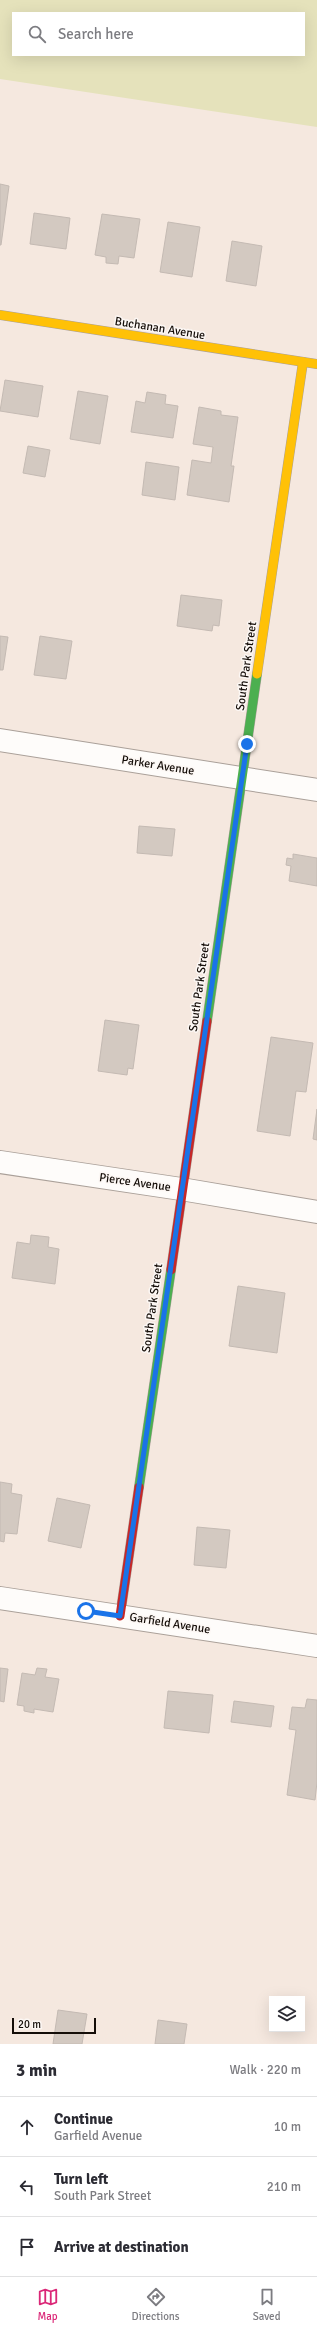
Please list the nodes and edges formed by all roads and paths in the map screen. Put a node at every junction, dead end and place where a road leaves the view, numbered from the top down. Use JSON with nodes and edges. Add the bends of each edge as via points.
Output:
{"nodes":[{"id":1,"x":0,"y":315,"type":"edge"},
{"id":2,"x":303,"y":362,"type":"junction"},
{"id":3,"x":317,"y":364,"type":"edge"},
{"id":4,"x":0,"y":740,"type":"edge"},
{"id":5,"x":242,"y":779,"type":"junction"},
{"id":6,"x":317,"y":790,"type":"edge"},
{"id":7,"x":0,"y":1162,"type":"edge"},
{"id":8,"x":181,"y":1189,"type":"junction"},
{"id":9,"x":317,"y":1212,"type":"edge"},
{"id":10,"x":0,"y":1598,"type":"edge"},
{"id":11,"x":120,"y":1616,"type":"junction"},
{"id":12,"x":317,"y":1646,"type":"edge"}],
"edges":[{"from":1,"to":2,"type":"street","name":"Buchanan Avenue"},
{"from":2,"to":3,"type":"street","name":"Buchanan Avenue"},
{"from":2,"to":5,"type":"street","name":"South Park Street"},
{"from":4,"to":5,"type":"street","name":"Parker Avenue"},
{"from":5,"to":6,"type":"street","name":"Parker Avenue"},
{"from":5,"to":8,"type":"street","name":"South Park Street"},
{"from":7,"to":8,"type":"street","name":"Pierce Avenue"},
{"from":8,"to":9,"type":"street","name":"Pierce Avenue"},
{"from":8,"to":11,"type":"street","name":"South Park Street"},
{"from":10,"to":11,"type":"street","name":"Garfield Avenue"},
{"from":11,"to":12,"type":"street","name":"Garfield Avenue"}]}
